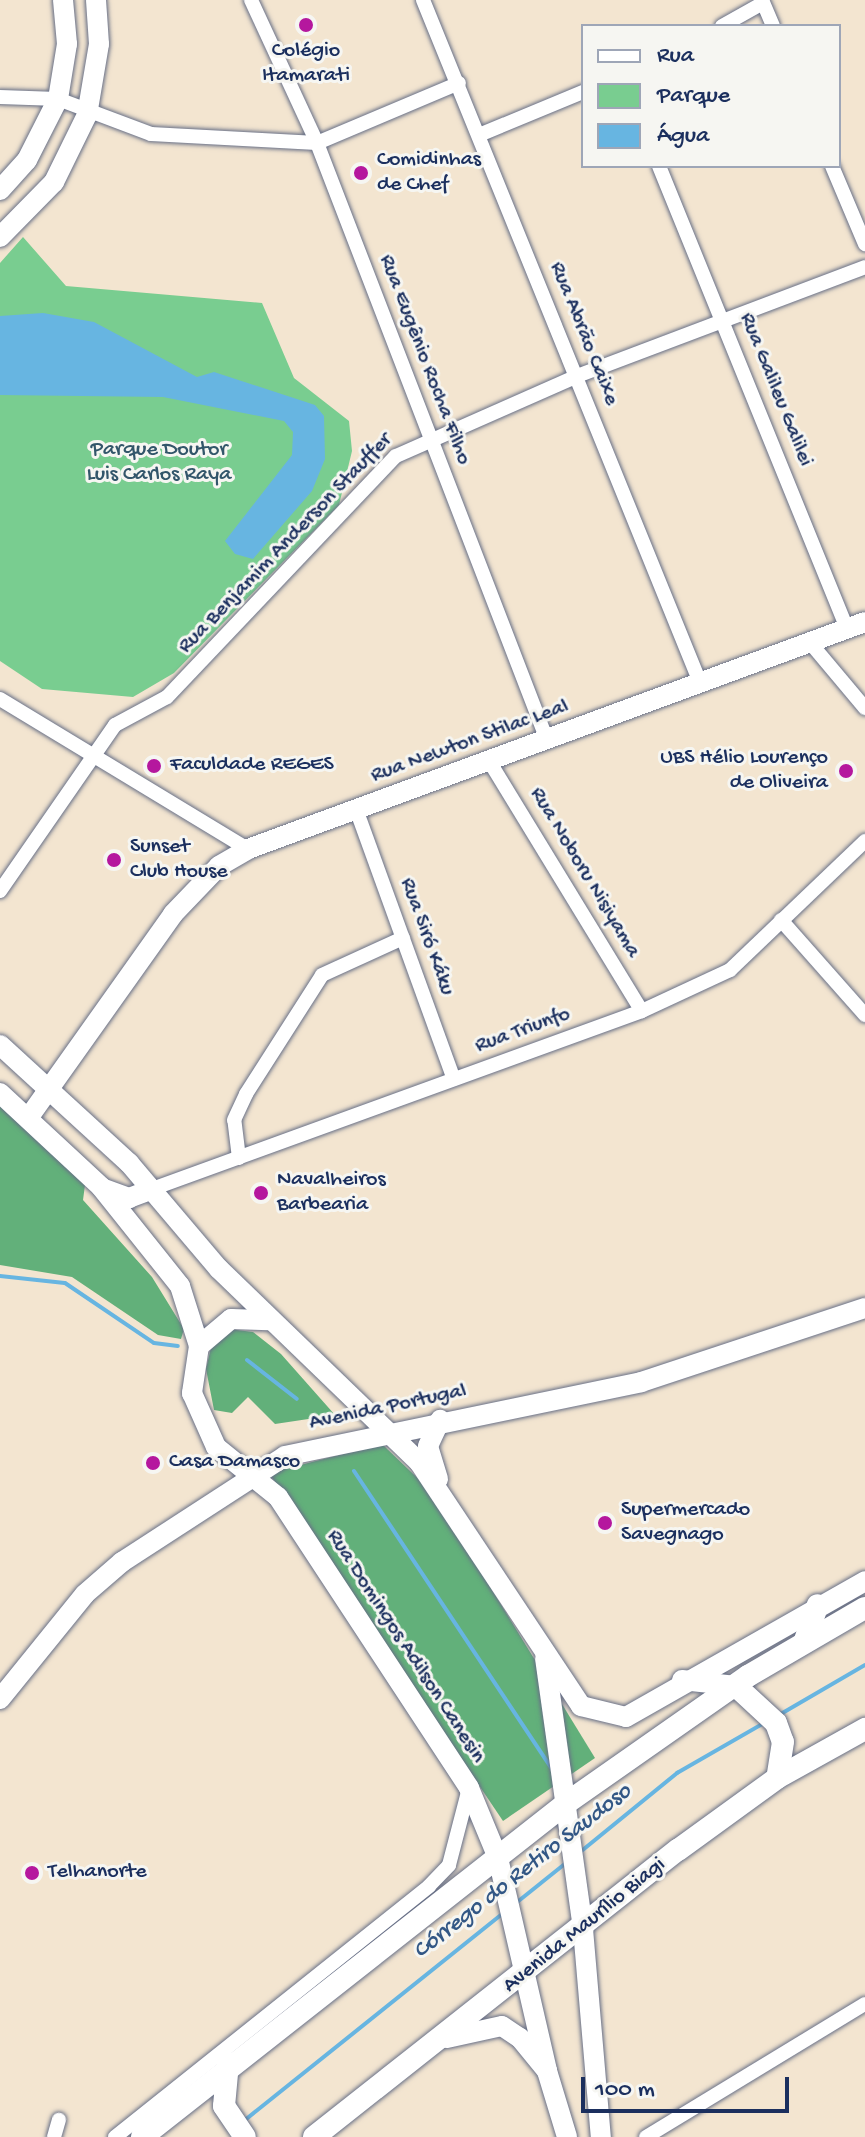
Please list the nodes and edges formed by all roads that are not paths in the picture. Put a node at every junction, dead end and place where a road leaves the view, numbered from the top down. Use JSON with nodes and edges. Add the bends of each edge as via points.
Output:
{"nodes":[{"id":1,"x":63,"y":0,"type":"edge"},
{"id":2,"x":96,"y":0,"type":"edge"},
{"id":3,"x":251,"y":0,"type":"edge"},
{"id":4,"x":423,"y":0,"type":"edge"},
{"id":5,"x":762,"y":2,"type":"edge"},
{"id":6,"x":725,"y":24,"type":"edge"},
{"id":7,"x":772,"y":24,"type":"edge"},
{"id":8,"x":459,"y":83,"type":"junction"},
{"id":9,"x":581,"y":93,"type":"edge"},
{"id":10,"x":0,"y":97,"type":"edge"},
{"id":11,"x":58,"y":99,"type":"junction"},
{"id":12,"x":87,"y":115,"type":"junction"},
{"id":13,"x":479,"y":135,"type":"junction"},
{"id":14,"x":317,"y":143,"type":"junction"},
{"id":15,"x":660,"y":168,"type":"edge"},
{"id":16,"x":833,"y":168,"type":"edge"},
{"id":17,"x":0,"y":190,"type":"edge"},
{"id":18,"x":0,"y":237,"type":"edge"},
{"id":19,"x":865,"y":244,"type":"edge"},
{"id":20,"x":865,"y":267,"type":"edge"},
{"id":21,"x":724,"y":321,"type":"junction"},
{"id":22,"x":577,"y":376,"type":"junction"},
{"id":23,"x":430,"y":438,"type":"junction"},
{"id":24,"x":857,"y":626,"type":"edge"},
{"id":25,"x":813,"y":646,"type":"junction"},
{"id":26,"x":701,"y":685,"type":"junction"},
{"id":27,"x":0,"y":699,"type":"edge"},
{"id":28,"x":865,"y":708,"type":"edge"},
{"id":29,"x":547,"y":740,"type":"junction"},
{"id":30,"x":488,"y":759,"type":"junction"},
{"id":31,"x":89,"y":760,"type":"junction"},
{"id":32,"x":356,"y":809,"type":"junction"},
{"id":33,"x":865,"y":841,"type":"edge"},
{"id":34,"x":248,"y":849,"type":"junction"},
{"id":35,"x":0,"y":891,"type":"edge"},
{"id":36,"x":781,"y":920,"type":"junction"},
{"id":37,"x":403,"y":938,"type":"junction"},
{"id":38,"x":642,"y":1011,"type":"junction"},
{"id":39,"x":865,"y":1015,"type":"edge"},
{"id":40,"x":0,"y":1045,"type":"edge"},
{"id":41,"x":454,"y":1079,"type":"junction"},
{"id":42,"x":51,"y":1088,"type":"junction"},
{"id":43,"x":0,"y":1093,"type":"edge"},
{"id":44,"x":29,"y":1117,"type":"junction"},
{"id":45,"x":239,"y":1158,"type":"junction"},
{"id":46,"x":101,"y":1187,"type":"junction"},
{"id":47,"x":152,"y":1189,"type":"junction"},
{"id":48,"x":865,"y":1308,"type":"edge"},
{"id":49,"x":269,"y":1320,"type":"junction"},
{"id":50,"x":199,"y":1346,"type":"junction"},
{"id":51,"x":440,"y":1420,"type":"junction"},
{"id":52,"x":383,"y":1431,"type":"junction"},
{"id":53,"x":255,"y":1472,"type":"junction"},
{"id":54,"x":444,"y":1494,"type":"junction"},
{"id":55,"x":865,"y":1581,"type":"edge"},
{"id":56,"x":818,"y":1605,"type":"junction"},
{"id":57,"x":865,"y":1608,"type":"edge"},
{"id":58,"x":805,"y":1640,"type":"junction"},
{"id":59,"x":544,"y":1650,"type":"junction"},
{"id":60,"x":682,"y":1680,"type":"junction"},
{"id":61,"x":736,"y":1686,"type":"junction"},
{"id":62,"x":0,"y":1699,"type":"edge"},
{"id":63,"x":865,"y":1729,"type":"edge"},
{"id":64,"x":777,"y":1778,"type":"junction"},
{"id":65,"x":469,"y":1788,"type":"junction"},
{"id":66,"x":568,"y":1802,"type":"junction"},
{"id":67,"x":498,"y":1858,"type":"junction"},
{"id":68,"x":432,"y":1883,"type":"junction"},
{"id":69,"x":583,"y":1929,"type":"junction"},
{"id":70,"x":361,"y":1939,"type":"junction"},
{"id":71,"x":346,"y":1973,"type":"junction"},
{"id":72,"x":523,"y":1979,"type":"junction"},
{"id":73,"x":865,"y":2004,"type":"edge"},
{"id":74,"x":447,"y":2038,"type":"junction"},
{"id":75,"x":228,"y":2063,"type":"junction"},
{"id":76,"x":547,"y":2071,"type":"junction"},
{"id":77,"x":59,"y":2120,"type":"dead end"},
{"id":78,"x":54,"y":2137,"type":"edge"},
{"id":79,"x":115,"y":2137,"type":"edge"},
{"id":80,"x":142,"y":2137,"type":"edge"},
{"id":81,"x":245,"y":2137,"type":"edge"},
{"id":82,"x":314,"y":2137,"type":"edge"},
{"id":83,"x":567,"y":2137,"type":"edge"},
{"id":84,"x":601,"y":2137,"type":"edge"},
{"id":85,"x":646,"y":2137,"type":"edge"}],
"edges":[{"from":1,"to":11,"type":"main road","via":[[67,44]]},
{"from":2,"to":12,"type":"main road","via":[[99,44]]},
{"from":3,"to":14,"type":"street","name":"Rua Eugênio Rocha Filho"},
{"from":4,"to":8,"type":"street","name":"Rua Abrão Caixe"},
{"from":5,"to":6,"type":"street"},
{"from":5,"to":7,"type":"street"},
{"from":8,"to":13,"type":"street","name":"Rua Abrão Caixe"},
{"from":8,"to":14,"type":"street"},
{"from":9,"to":13,"type":"street"},
{"from":10,"to":11,"type":"street"},
{"from":11,"to":12,"type":"street"},
{"from":11,"to":17,"type":"main road","via":[[27,160]]},
{"from":12,"to":14,"type":"street","via":[[151,134]]},
{"from":12,"to":18,"type":"main road","via":[[54,182]]},
{"from":13,"to":22,"type":"street","name":"Rua Abrão Caixe"},
{"from":14,"to":23,"type":"street","name":"Rua Eugênio Rocha Filho"},
{"from":15,"to":21,"type":"street","name":"Rua Galileu Galilei"},
{"from":16,"to":19,"type":"street"},
{"from":20,"to":21,"type":"street","name":"Rua Benjamim Anderson Stauffer"},
{"from":21,"to":22,"type":"street","name":"Rua Benjamim Anderson Stauffer"},
{"from":21,"to":24,"type":"street","name":"Rua Galileu Galilei"},
{"from":22,"to":23,"type":"street","name":"Rua Benjamim Anderson Stauffer"},
{"from":22,"to":26,"type":"street","name":"Rua Abrão Caixe"},
{"from":23,"to":29,"type":"street","name":"Rua Eugênio Rocha Filho"},
{"from":23,"to":31,"type":"street","name":"Rua Benjamim Anderson Stauffer","via":[[396,456],[167,697],[115,725]]},
{"from":24,"to":25,"type":"main road","name":"Rua Newton Stilac Leal"},
{"from":25,"to":26,"type":"main road","name":"Rua Newton Stilac Leal"},
{"from":25,"to":28,"type":"street"},
{"from":26,"to":29,"type":"main road","name":"Rua Newton Stilac Leal"},
{"from":27,"to":31,"type":"street"},
{"from":29,"to":30,"type":"main road","name":"Rua Newton Stilac Leal"},
{"from":30,"to":32,"type":"main road","name":"Rua Newton Stilac Leal"},
{"from":30,"to":38,"type":"street","name":"Rua Noboru Nisiyama"},
{"from":31,"to":34,"type":"street"},
{"from":31,"to":35,"type":"street","name":"Rua Benjamim Anderson Stauffer"},
{"from":32,"to":34,"type":"main road","name":"Rua Newton Stilac Leal"},
{"from":32,"to":37,"type":"street","name":"Rua Siró Káku"},
{"from":33,"to":36,"type":"street","name":"Rua Triunfo"},
{"from":34,"to":42,"type":"main road","name":"Rua Newton Stilac Leal","via":[[219,866],[173,914]]},
{"from":36,"to":38,"type":"street","name":"Rua Triunfo","via":[[730,970]]},
{"from":36,"to":39,"type":"street"},
{"from":37,"to":41,"type":"street","name":"Rua Siró Káku"},
{"from":37,"to":45,"type":"street","via":[[322,975],[234,1120]]},
{"from":38,"to":41,"type":"street","name":"Rua Triunfo"},
{"from":40,"to":42,"type":"main road"},
{"from":41,"to":45,"type":"street","name":"Rua Triunfo"},
{"from":42,"to":44,"type":"main road","name":"Rua Newton Stilac Leal"},
{"from":42,"to":47,"type":"main road"},
{"from":43,"to":44,"type":"main road"},
{"from":44,"to":46,"type":"main road"},
{"from":45,"to":47,"type":"street","name":"Rua Triunfo"},
{"from":46,"to":47,"type":"main road","via":[[129,1198]]},
{"from":46,"to":50,"type":"main road","via":[[180,1286]]},
{"from":47,"to":49,"type":"main road"},
{"from":48,"to":51,"type":"main road","name":"Avenida Portugal","via":[[641,1382]]},
{"from":49,"to":50,"type":"main road","via":[[231,1319]]},
{"from":49,"to":52,"type":"main road"},
{"from":50,"to":53,"type":"main road","via":[[192,1393],[203,1422],[228,1463]]},
{"from":51,"to":52,"type":"main road","name":"Avenida Portugal"},
{"from":51,"to":54,"type":"main road","via":[[428,1446]]},
{"from":52,"to":53,"type":"main road","name":"Avenida Portugal","via":[[285,1456]]},
{"from":52,"to":54,"type":"main road"},
{"from":53,"to":62,"type":"main road","name":"Avenida Portugal","via":[[85,1594]]},
{"from":53,"to":65,"type":"main road","name":"Rua Domingos Adilson Canesin"},
{"from":54,"to":59,"type":"main road"},
{"from":55,"to":56,"type":"main road"},
{"from":56,"to":58,"type":"main road"},
{"from":56,"to":60,"type":"main road"},
{"from":57,"to":58,"type":"main road"},
{"from":58,"to":61,"type":"main road"},
{"from":59,"to":60,"type":"main road","via":[[581,1706],[614,1718]]},
{"from":59,"to":66,"type":"main road"},
{"from":60,"to":61,"type":"main road"},
{"from":61,"to":64,"type":"main road","via":[[765,1707],[783,1742]]},
{"from":61,"to":66,"type":"main road"},
{"from":63,"to":64,"type":"main road","name":"Avenida Maurílio Biagi"},
{"from":64,"to":69,"type":"main road","name":"Avenida Maurílio Biagi"},
{"from":65,"to":67,"type":"main road","name":"Rua Domingos Adilson Canesin"},
{"from":65,"to":68,"type":"street","via":[[456,1847]]},
{"from":66,"to":67,"type":"main road"},
{"from":66,"to":69,"type":"main road"},
{"from":67,"to":68,"type":"street"},
{"from":67,"to":71,"type":"main road"},
{"from":67,"to":72,"type":"main road","name":"Rua Domingos Adilson Canesin"},
{"from":68,"to":70,"type":"street"},
{"from":69,"to":72,"type":"main road","name":"Avenida Maurílio Biagi"},
{"from":69,"to":84,"type":"main road"},
{"from":70,"to":71,"type":"main road"},
{"from":70,"to":79,"type":"street"},
{"from":71,"to":75,"type":"main road"},
{"from":72,"to":74,"type":"main road","name":"Avenida Maurílio Biagi"},
{"from":72,"to":76,"type":"main road","name":"Rua Domingos Adilson Canesin"},
{"from":73,"to":85,"type":"street"},
{"from":74,"to":76,"type":"main road","via":[[502,2026]]},
{"from":74,"to":82,"type":"main road","name":"Avenida Maurílio Biagi"},
{"from":75,"to":80,"type":"main road"},
{"from":75,"to":81,"type":"main road","via":[[226,2114]]},
{"from":76,"to":83,"type":"main road","name":"Rua Domingos Adilson Canesin"},
{"from":77,"to":78,"type":"street"}]}
